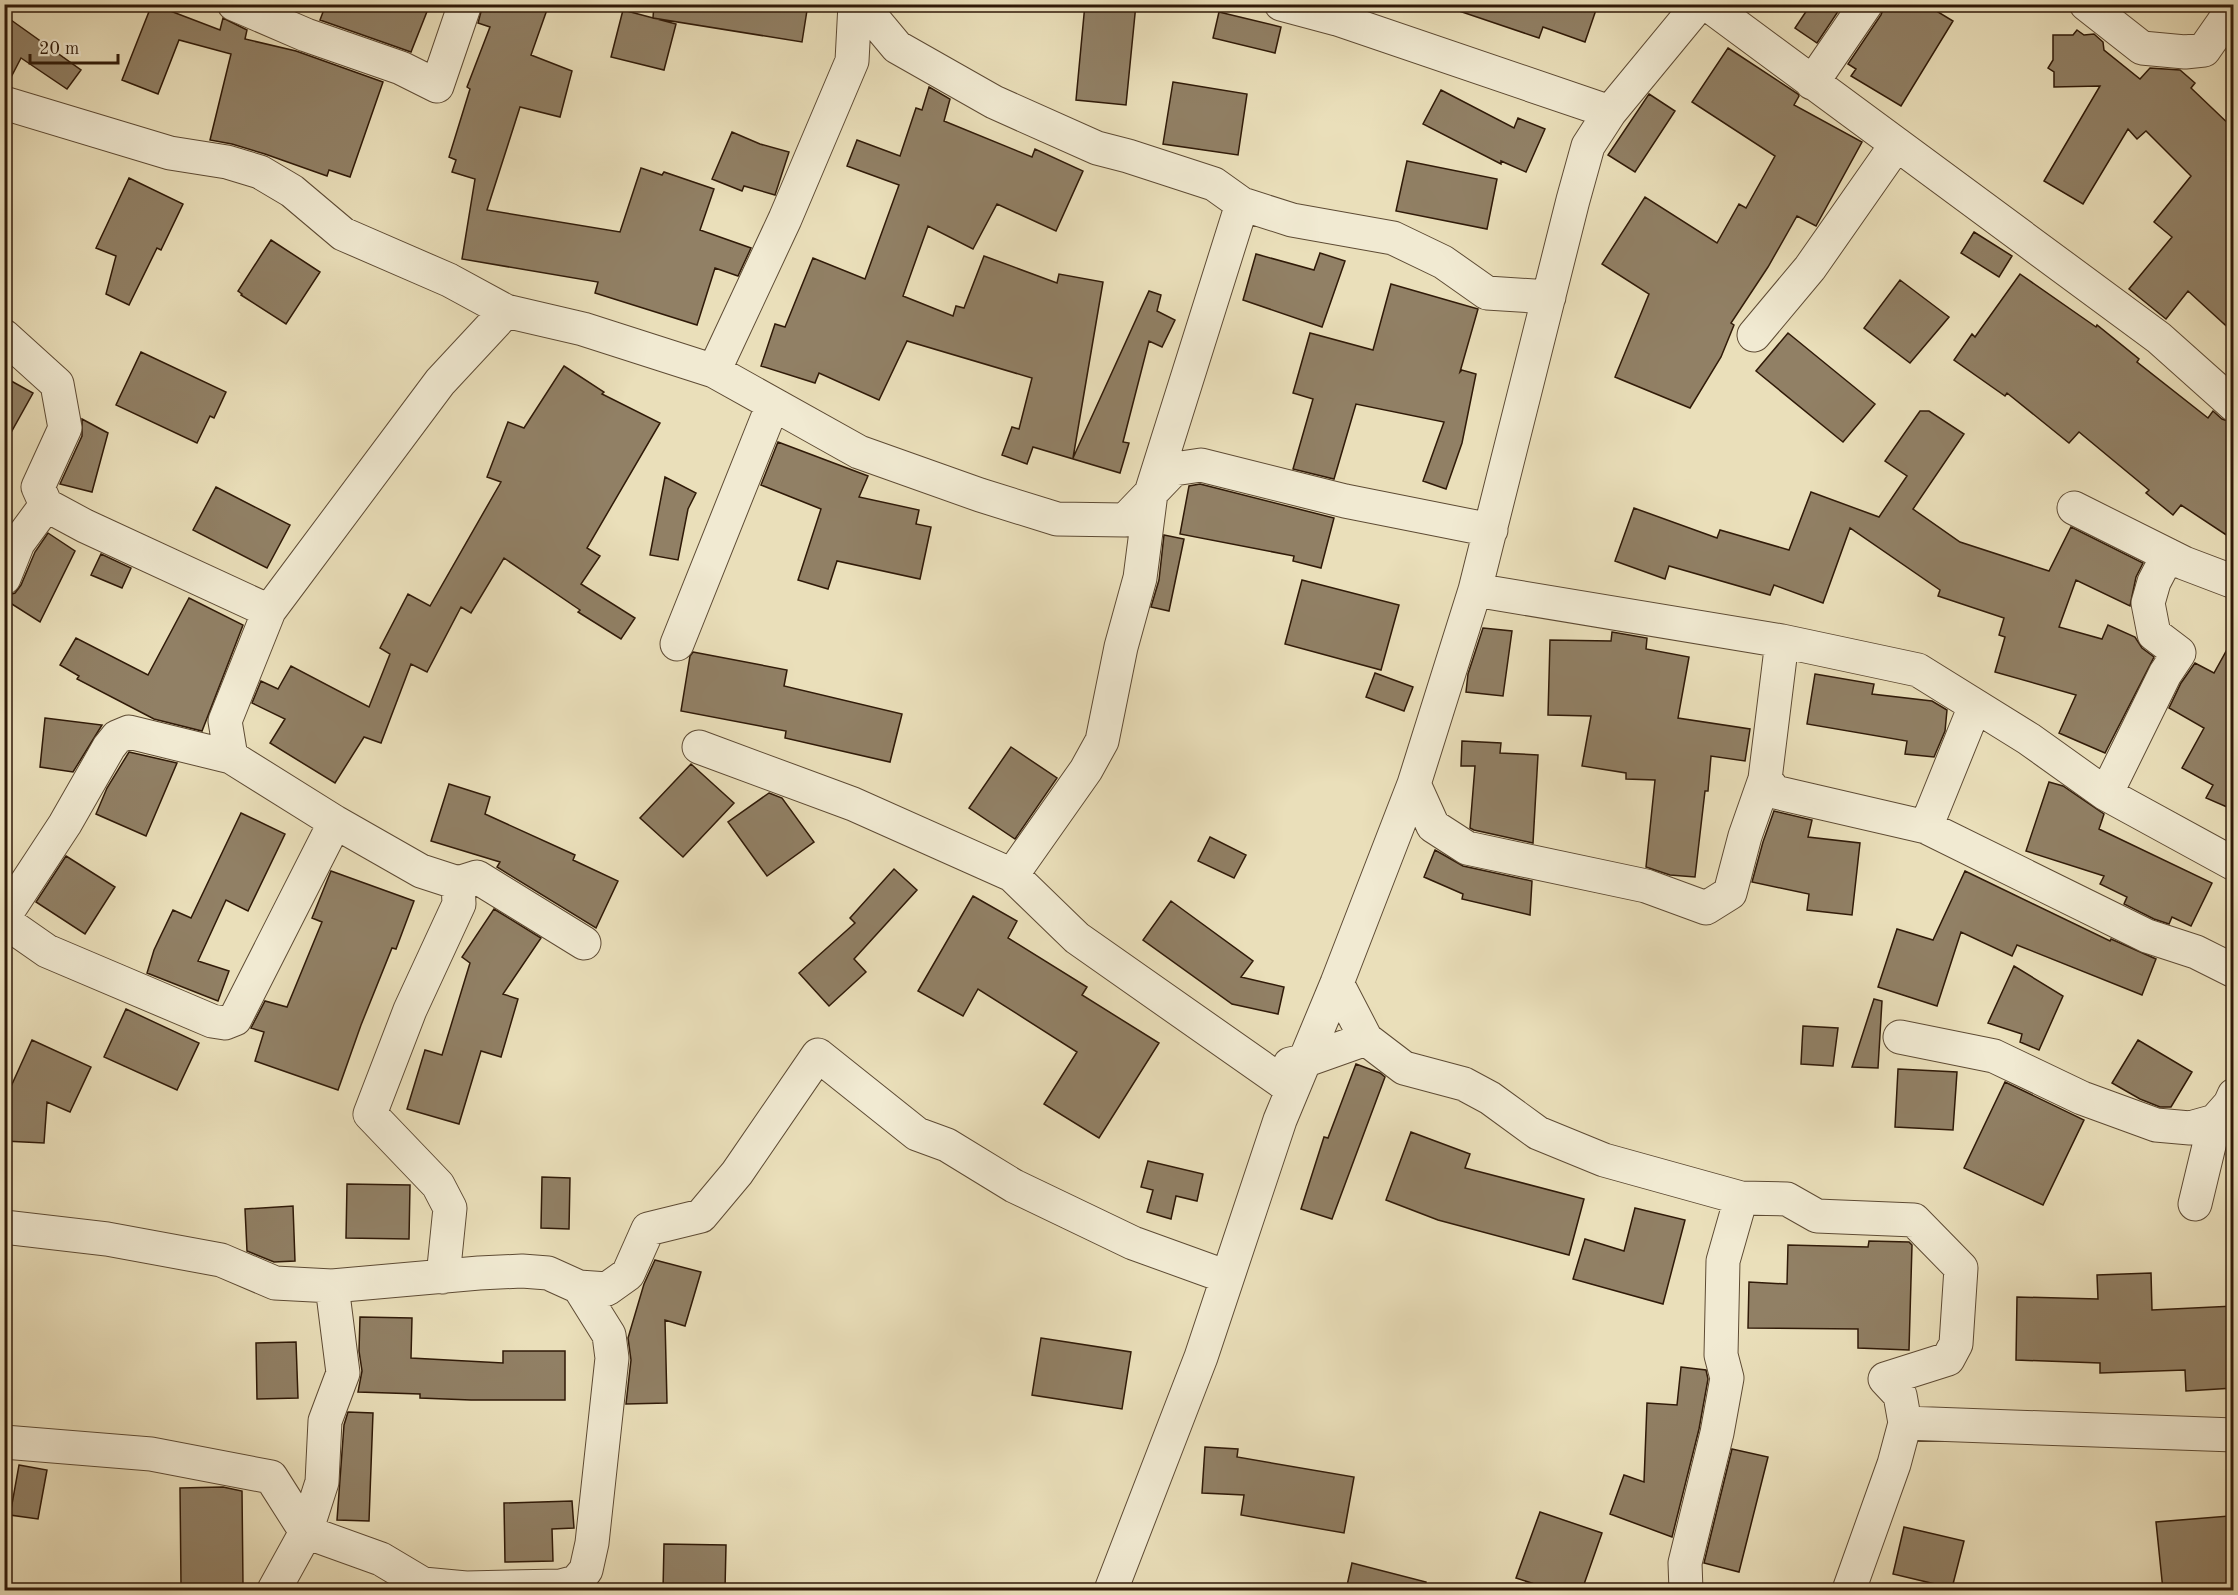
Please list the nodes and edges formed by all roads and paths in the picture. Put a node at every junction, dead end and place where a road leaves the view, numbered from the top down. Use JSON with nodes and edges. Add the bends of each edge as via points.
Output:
{"nodes":[{"id":1,"x":234,"y":4,"type":"edge"},
{"id":2,"x":465,"y":4,"type":"edge"},
{"id":3,"x":855,"y":4,"type":"edge"},
{"id":4,"x":861,"y":4,"type":"edge"},
{"id":5,"x":1281,"y":4,"type":"edge"},
{"id":6,"x":1699,"y":4,"type":"edge"},
{"id":7,"x":1707,"y":4,"type":"edge"},
{"id":8,"x":1866,"y":4,"type":"edge"},
{"id":9,"x":2086,"y":4,"type":"edge"},
{"id":10,"x":2234,"y":7,"type":"edge"},
{"id":11,"x":892,"y":41,"type":"junction"},
{"id":12,"x":852,"y":61,"type":"junction"},
{"id":13,"x":1812,"y":83,"type":"junction"},
{"id":14,"x":4,"y":103,"type":"edge"},
{"id":15,"x":1610,"y":112,"type":"junction"},
{"id":16,"x":1896,"y":145,"type":"junction"},
{"id":17,"x":1242,"y":204,"type":"junction"},
{"id":18,"x":1549,"y":297,"type":"junction"},
{"id":19,"x":506,"y":311,"type":"junction"},
{"id":20,"x":1754,"y":335,"type":"dead end"},
{"id":21,"x":4,"y":336,"type":"edge"},
{"id":22,"x":714,"y":371,"type":"junction"},
{"id":23,"x":773,"y":404,"type":"junction"},
{"id":24,"x":2234,"y":405,"type":"edge"},
{"id":25,"x":1150,"y":493,"type":"junction"},
{"id":26,"x":46,"y":505,"type":"junction"},
{"id":27,"x":2074,"y":508,"type":"dead end"},
{"id":28,"x":1491,"y":530,"type":"junction"},
{"id":29,"x":2168,"y":555,"type":"junction"},
{"id":30,"x":4,"y":578,"type":"edge"},
{"id":31,"x":2234,"y":582,"type":"edge"},
{"id":32,"x":1475,"y":590,"type":"junction"},
{"id":33,"x":269,"y":611,"type":"junction"},
{"id":34,"x":1782,"y":641,"type":"junction"},
{"id":35,"x":677,"y":644,"type":"dead end"},
{"id":36,"x":1975,"y":706,"type":"junction"},
{"id":37,"x":699,"y":747,"type":"dead end"},
{"id":38,"x":231,"y":757,"type":"junction"},
{"id":39,"x":1765,"y":779,"type":"junction"},
{"id":40,"x":1414,"y":784,"type":"junction"},
{"id":41,"x":2106,"y":794,"type":"junction"},
{"id":42,"x":335,"y":822,"type":"junction"},
{"id":43,"x":1926,"y":827,"type":"junction"},
{"id":44,"x":2234,"y":864,"type":"edge"},
{"id":45,"x":1012,"y":875,"type":"junction"},
{"id":46,"x":458,"y":883,"type":"junction"},
{"id":47,"x":4,"y":919,"type":"edge"},
{"id":48,"x":584,"y":943,"type":"dead end"},
{"id":49,"x":2234,"y":943,"type":"edge"},
{"id":50,"x":2196,"y":952,"type":"junction"},
{"id":51,"x":2234,"y":971,"type":"edge"},
{"id":52,"x":1337,"y":983,"type":"junction"},
{"id":53,"x":1900,"y":1036,"type":"dead end"},
{"id":54,"x":1366,"y":1039,"type":"junction"},
{"id":55,"x":1298,"y":1075,"type":"junction"},
{"id":56,"x":2224,"y":1108,"type":"edge"},
{"id":57,"x":1741,"y":1198,"type":"junction"},
{"id":58,"x":2195,"y":1204,"type":"dead end"},
{"id":59,"x":4,"y":1227,"type":"edge"},
{"id":60,"x":443,"y":1277,"type":"junction"},
{"id":61,"x":1227,"y":1277,"type":"junction"},
{"id":62,"x":332,"y":1286,"type":"junction"},
{"id":63,"x":579,"y":1287,"type":"junction"},
{"id":64,"x":1905,"y":1423,"type":"junction"},
{"id":65,"x":2234,"y":1435,"type":"edge"},
{"id":66,"x":4,"y":1442,"type":"edge"},
{"id":67,"x":306,"y":1532,"type":"junction"},
{"id":68,"x":575,"y":1586,"type":"edge"},
{"id":69,"x":274,"y":1590,"type":"edge"},
{"id":70,"x":1111,"y":1590,"type":"edge"},
{"id":71,"x":1686,"y":1590,"type":"edge"},
{"id":72,"x":1849,"y":1590,"type":"edge"}],
"edges":[{"from":1,"to":2,"type":"street","via":[[306,35],[401,68],[437,86]]},
{"from":3,"to":12,"type":"street"},
{"from":4,"to":11,"type":"street"},
{"from":5,"to":15,"type":"street","via":[[1337,19]]},
{"from":6,"to":15,"type":"street"},
{"from":7,"to":13,"type":"street"},
{"from":8,"to":13,"type":"street"},
{"from":9,"to":10,"type":"street","via":[[2142,48],[2185,52],[2204,50]]},
{"from":11,"to":12,"type":"street"},
{"from":11,"to":17,"type":"street","via":[[994,102],[1097,148],[1214,184]]},
{"from":12,"to":22,"type":"street","via":[[785,219]]},
{"from":13,"to":16,"type":"street"},
{"from":14,"to":19,"type":"street","via":[[170,153],[260,172],[292,191],[344,234],[449,280]]},
{"from":15,"to":18,"type":"street","via":[[1588,146]]},
{"from":16,"to":20,"type":"street","via":[[1810,268]]},
{"from":16,"to":24,"type":"street","via":[[2159,338]]},
{"from":17,"to":18,"type":"street","via":[[1292,220],[1393,238],[1443,262],[1487,293]]},
{"from":17,"to":25,"type":"street"},
{"from":18,"to":28,"type":"street"},
{"from":19,"to":22,"type":"street","via":[[583,329]]},
{"from":19,"to":33,"type":"street","via":[[440,382]]},
{"from":21,"to":26,"type":"street","via":[[57,384],[65,428],[38,487]]},
{"from":22,"to":23,"type":"street"},
{"from":23,"to":25,"type":"street","via":[[859,452],[1057,519],[1125,520]]},
{"from":23,"to":35,"type":"street"},
{"from":25,"to":28,"type":"street","via":[[1174,469],[1201,465],[1345,501]]},
{"from":25,"to":45,"type":"street","via":[[1140,578],[1102,741]]},
{"from":26,"to":30,"type":"street","via":[[18,543]]},
{"from":26,"to":33,"type":"street"},
{"from":27,"to":29,"type":"street"},
{"from":28,"to":32,"type":"street"},
{"from":29,"to":31,"type":"street"},
{"from":29,"to":41,"type":"street","via":[[2148,603],[2154,634],[2180,653],[2165,674]]},
{"from":32,"to":34,"type":"street"},
{"from":32,"to":40,"type":"street"},
{"from":33,"to":38,"type":"street","via":[[225,721]]},
{"from":34,"to":36,"type":"street","via":[[1918,670]]},
{"from":34,"to":39,"type":"street"},
{"from":36,"to":41,"type":"street"},
{"from":36,"to":43,"type":"street"},
{"from":37,"to":45,"type":"street","via":[[853,804]]},
{"from":38,"to":42,"type":"street"},
{"from":38,"to":47,"type":"street","via":[[129,732],[117,737]]},
{"from":39,"to":40,"type":"street","via":[[1730,893],[1706,908],[1646,886],[1467,848],[1433,826]]},
{"from":39,"to":43,"type":"street","via":[[1775,792]]},
{"from":40,"to":52,"type":"street"},
{"from":41,"to":44,"type":"street"},
{"from":42,"to":46,"type":"street","via":[[421,871]]},
{"from":42,"to":47,"type":"street","via":[[235,1019],[225,1023],[212,1021],[47,951]]},
{"from":43,"to":50,"type":"street","via":[[2147,936]]},
{"from":45,"to":55,"type":"street","via":[[1077,938],[1262,1068]]},
{"from":46,"to":48,"type":"street","via":[[477,878]]},
{"from":46,"to":60,"type":"street","via":[[459,904],[410,1010],[370,1114],[438,1185],[450,1208]]},
{"from":49,"to":50,"type":"street","via":[[2216,952]]},
{"from":50,"to":51,"type":"street"},
{"from":52,"to":54,"type":"street"},
{"from":52,"to":55,"type":"street"},
{"from":53,"to":56,"type":"street","via":[[1994,1056],[2082,1098],[2156,1125],[2190,1128]]},
{"from":54,"to":55,"type":"street"},
{"from":54,"to":57,"type":"street","via":[[1404,1068],[1464,1084],[1490,1098],[1538,1133],[1604,1160]]},
{"from":55,"to":61,"type":"street"},
{"from":56,"to":58,"type":"street"},
{"from":57,"to":64,"type":"street","via":[[1787,1199],[1817,1216],[1914,1221],[1961,1268],[1956,1344],[1948,1359],[1885,1379],[1900,1395]]},
{"from":57,"to":71,"type":"street","via":[[1723,1261],[1721,1355],[1727,1378],[1685,1563]]},
{"from":59,"to":62,"type":"street","via":[[107,1239],[221,1260],[274,1283]]},
{"from":60,"to":62,"type":"street"},
{"from":60,"to":63,"type":"street","via":[[490,1272],[548,1273]]},
{"from":61,"to":63,"type":"street","via":[[1133,1243],[1014,1186],[947,1145],[917,1134],[818,1055],[737,1173],[701,1216],[648,1229],[628,1274],[607,1288]]},
{"from":61,"to":70,"type":"street","via":[[1201,1356]]},
{"from":62,"to":67,"type":"street","via":[[343,1373],[325,1421],[322,1482]]},
{"from":63,"to":68,"type":"street","via":[[609,1335],[612,1358],[592,1544],[586,1570]]},
{"from":64,"to":65,"type":"street"},
{"from":64,"to":72,"type":"street"},
{"from":66,"to":67,"type":"street","via":[[152,1454],[271,1477]]},
{"from":67,"to":68,"type":"street","via":[[381,1559],[423,1584],[466,1588]]},
{"from":67,"to":69,"type":"street"}]}
